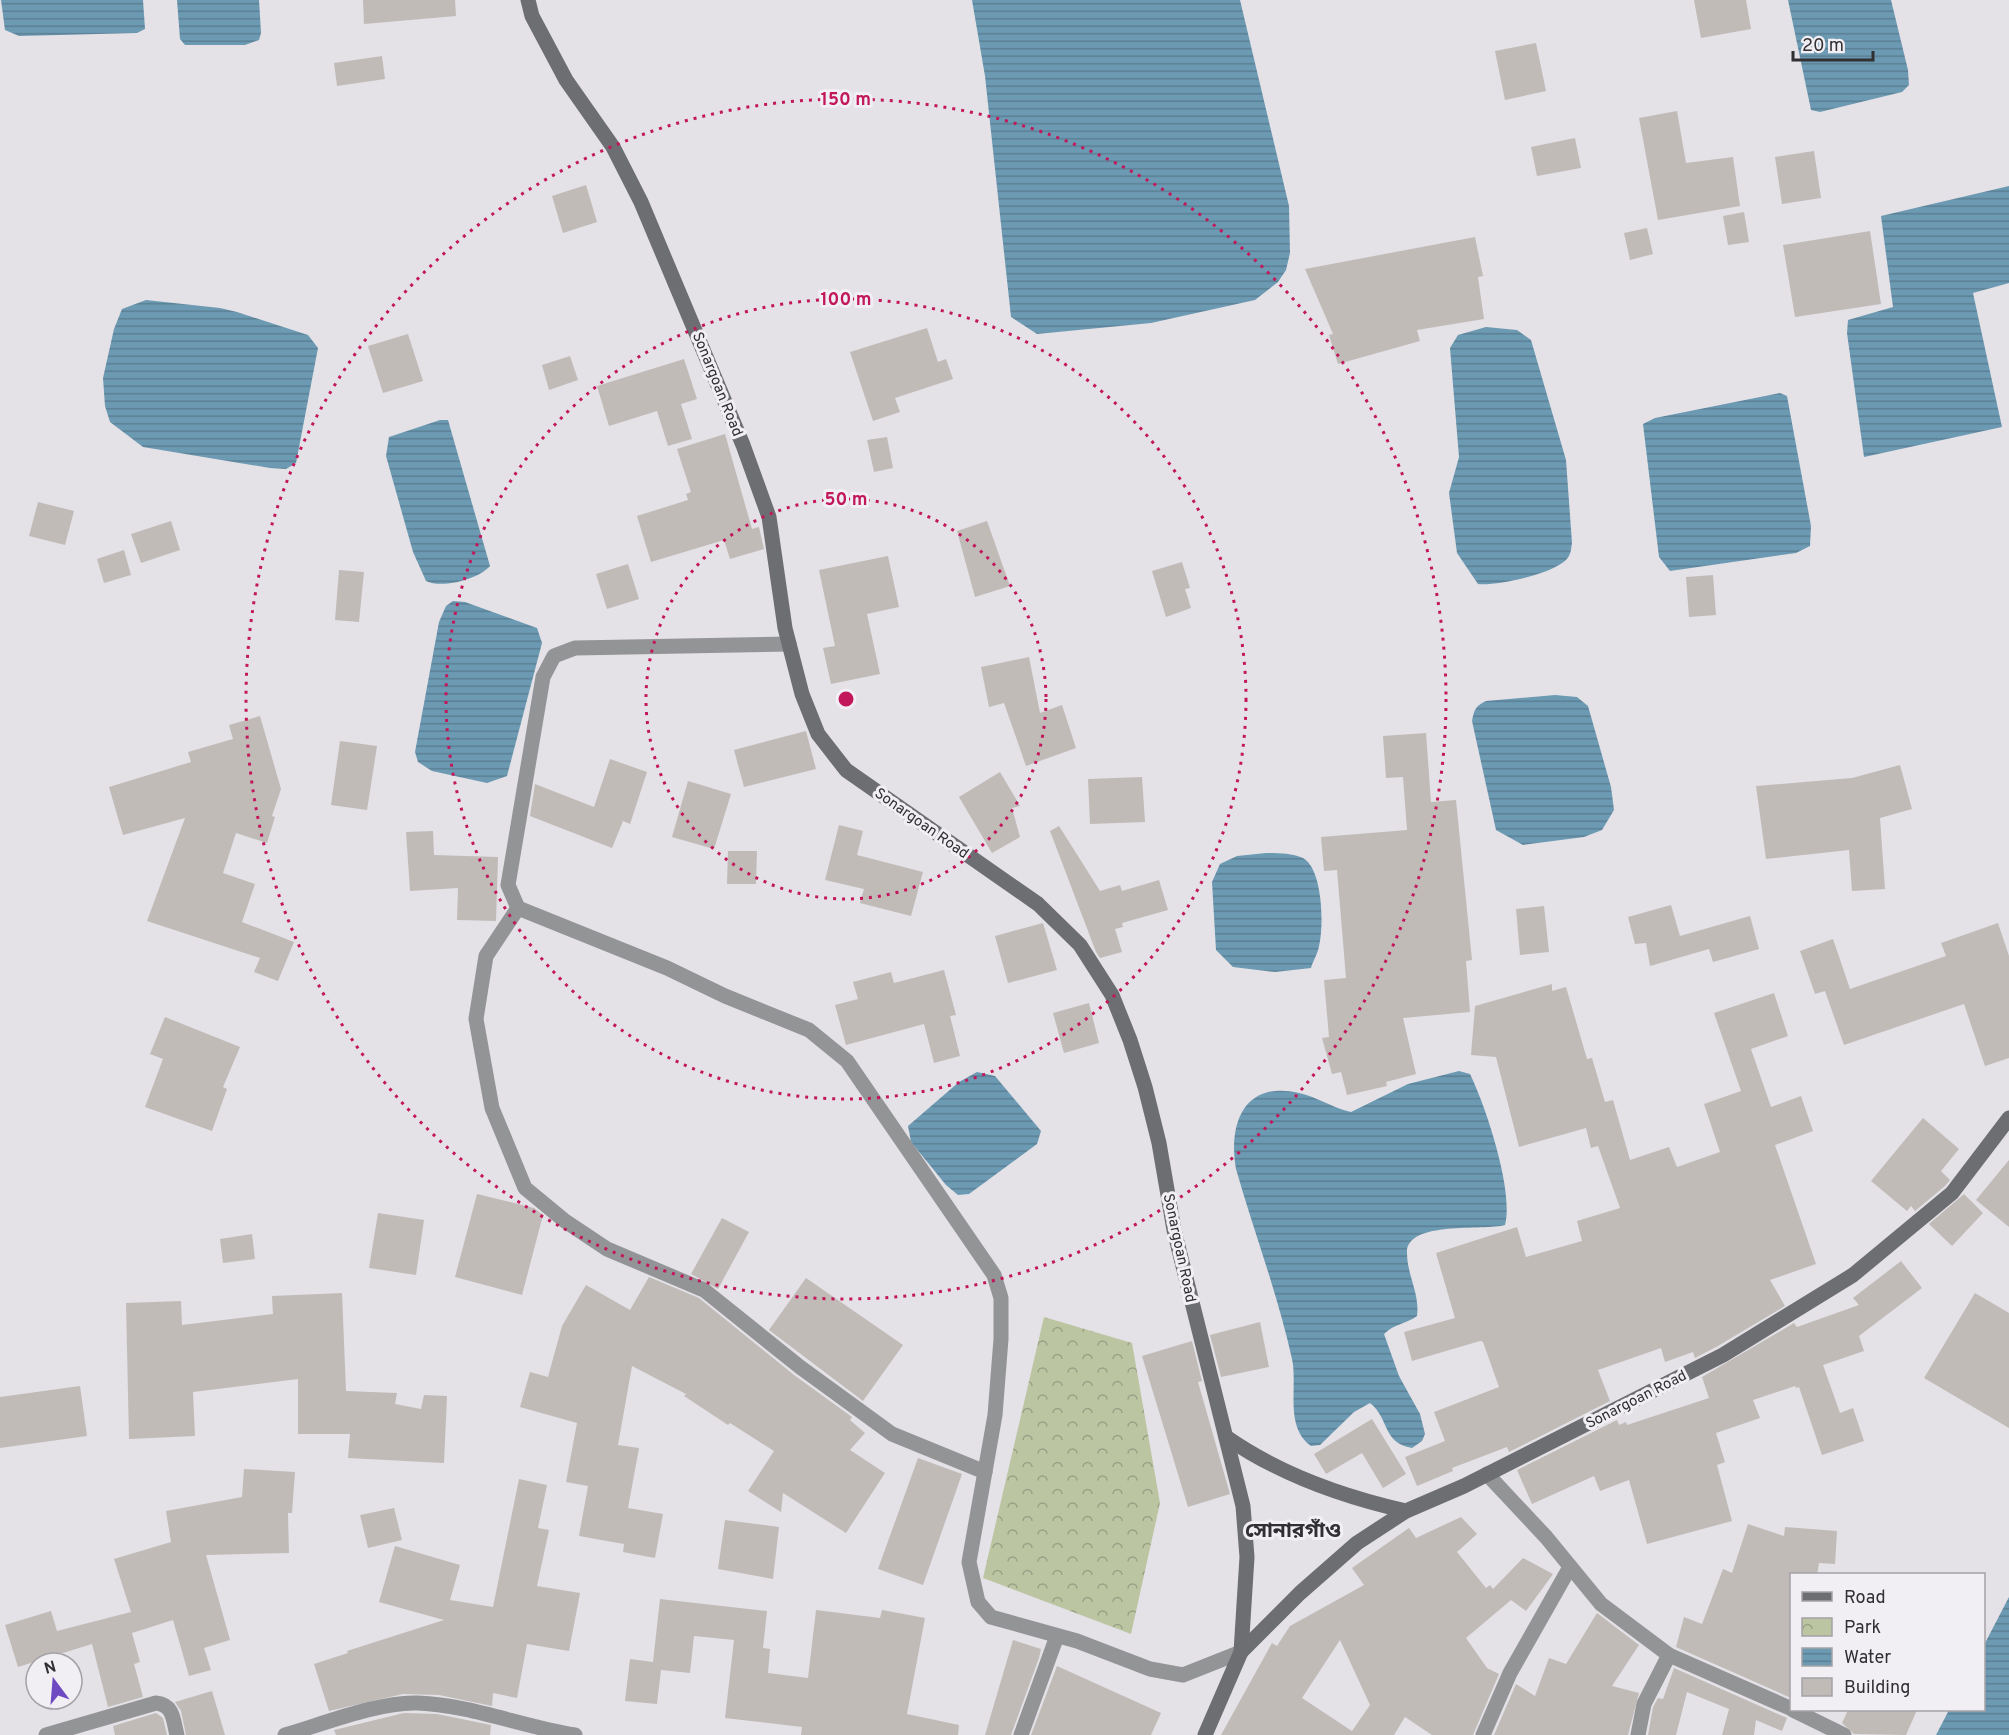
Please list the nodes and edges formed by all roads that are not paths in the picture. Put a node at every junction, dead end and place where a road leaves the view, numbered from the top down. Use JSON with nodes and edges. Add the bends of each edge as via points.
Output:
{"nodes":[{"id":1,"x":528,"y":0,"type":"edge"},
{"id":2,"x":789,"y":644,"type":"junction"},
{"id":3,"x":518,"y":908,"type":"junction"},
{"id":4,"x":2009,"y":1118,"type":"edge"},
{"id":5,"x":1226,"y":1437,"type":"junction"},
{"id":6,"x":985,"y":1472,"type":"junction"},
{"id":7,"x":1487,"y":1474,"type":"junction"},
{"id":8,"x":1406,"y":1511,"type":"junction"},
{"id":9,"x":1570,"y":1567,"type":"junction"},
{"id":10,"x":1057,"y":1636,"type":"junction"},
{"id":11,"x":1241,"y":1652,"type":"junction"},
{"id":12,"x":1669,"y":1655,"type":"junction"},
{"id":13,"x":1790,"y":1708,"type":"edge"},
{"id":14,"x":1796,"y":1711,"type":"edge"},
{"id":15,"x":46,"y":1735,"type":"edge"},
{"id":16,"x":177,"y":1735,"type":"edge"},
{"id":17,"x":285,"y":1735,"type":"edge"},
{"id":18,"x":575,"y":1735,"type":"edge"},
{"id":19,"x":1021,"y":1735,"type":"edge"},
{"id":20,"x":1205,"y":1735,"type":"edge"},
{"id":21,"x":1483,"y":1735,"type":"edge"},
{"id":22,"x":1638,"y":1735,"type":"edge"},
{"id":23,"x":1844,"y":1735,"type":"edge"}],
"edges":[{"from":1,"to":2,"type":"main road","name":"Sonargoan Road","via":[[532,16],[566,80],[613,147],[641,202],[739,434],[769,517]]},
{"from":2,"to":3,"type":"street","via":[[575,648],[554,656],[543,677],[513,844],[508,885]]},
{"from":2,"to":5,"type":"main road","name":"Sonargoan Road","via":[[818,734],[846,770],[1038,904],[1080,945],[1112,995],[1145,1087],[1174,1230]]},
{"from":3,"to":6,"type":"street","via":[[799,1025],[847,1061],[994,1275],[1001,1298],[1001,1339],[995,1415]]},
{"from":3,"to":6,"type":"street","via":[[486,956],[476,1019],[492,1108],[525,1188],[606,1249],[704,1290],[892,1434]]},
{"from":4,"to":7,"type":"main road","name":"Sonargoan Road","via":[[1952,1193],[1853,1275],[1724,1354]]},
{"from":5,"to":8,"type":"main road","via":[[1252,1456],[1356,1499]]},
{"from":5,"to":11,"type":"main road","name":"Sonargoan Road","via":[[1243,1506],[1247,1557]]},
{"from":6,"to":10,"type":"street","via":[[969,1562],[978,1602],[991,1617]]},
{"from":7,"to":8,"type":"main road","name":"Sonargoan Road"},
{"from":7,"to":9,"type":"street"},
{"from":8,"to":11,"type":"main road","name":"Sonargoan Road","via":[[1357,1543]]},
{"from":9,"to":12,"type":"street","via":[[1601,1604]]},
{"from":9,"to":21,"type":"street","via":[[1510,1672]]},
{"from":10,"to":11,"type":"street","via":[[1150,1669],[1182,1675]]},
{"from":10,"to":19,"type":"street"},
{"from":11,"to":20,"type":"main road","name":"Sonargoan Road"},
{"from":12,"to":13,"type":"street"},
{"from":12,"to":22,"type":"street","via":[[1644,1704]]},
{"from":14,"to":23,"type":"street"},
{"from":15,"to":16,"type":"street","via":[[156,1702],[171,1708]]},
{"from":17,"to":18,"type":"street","via":[[373,1709],[417,1702]]}]}
